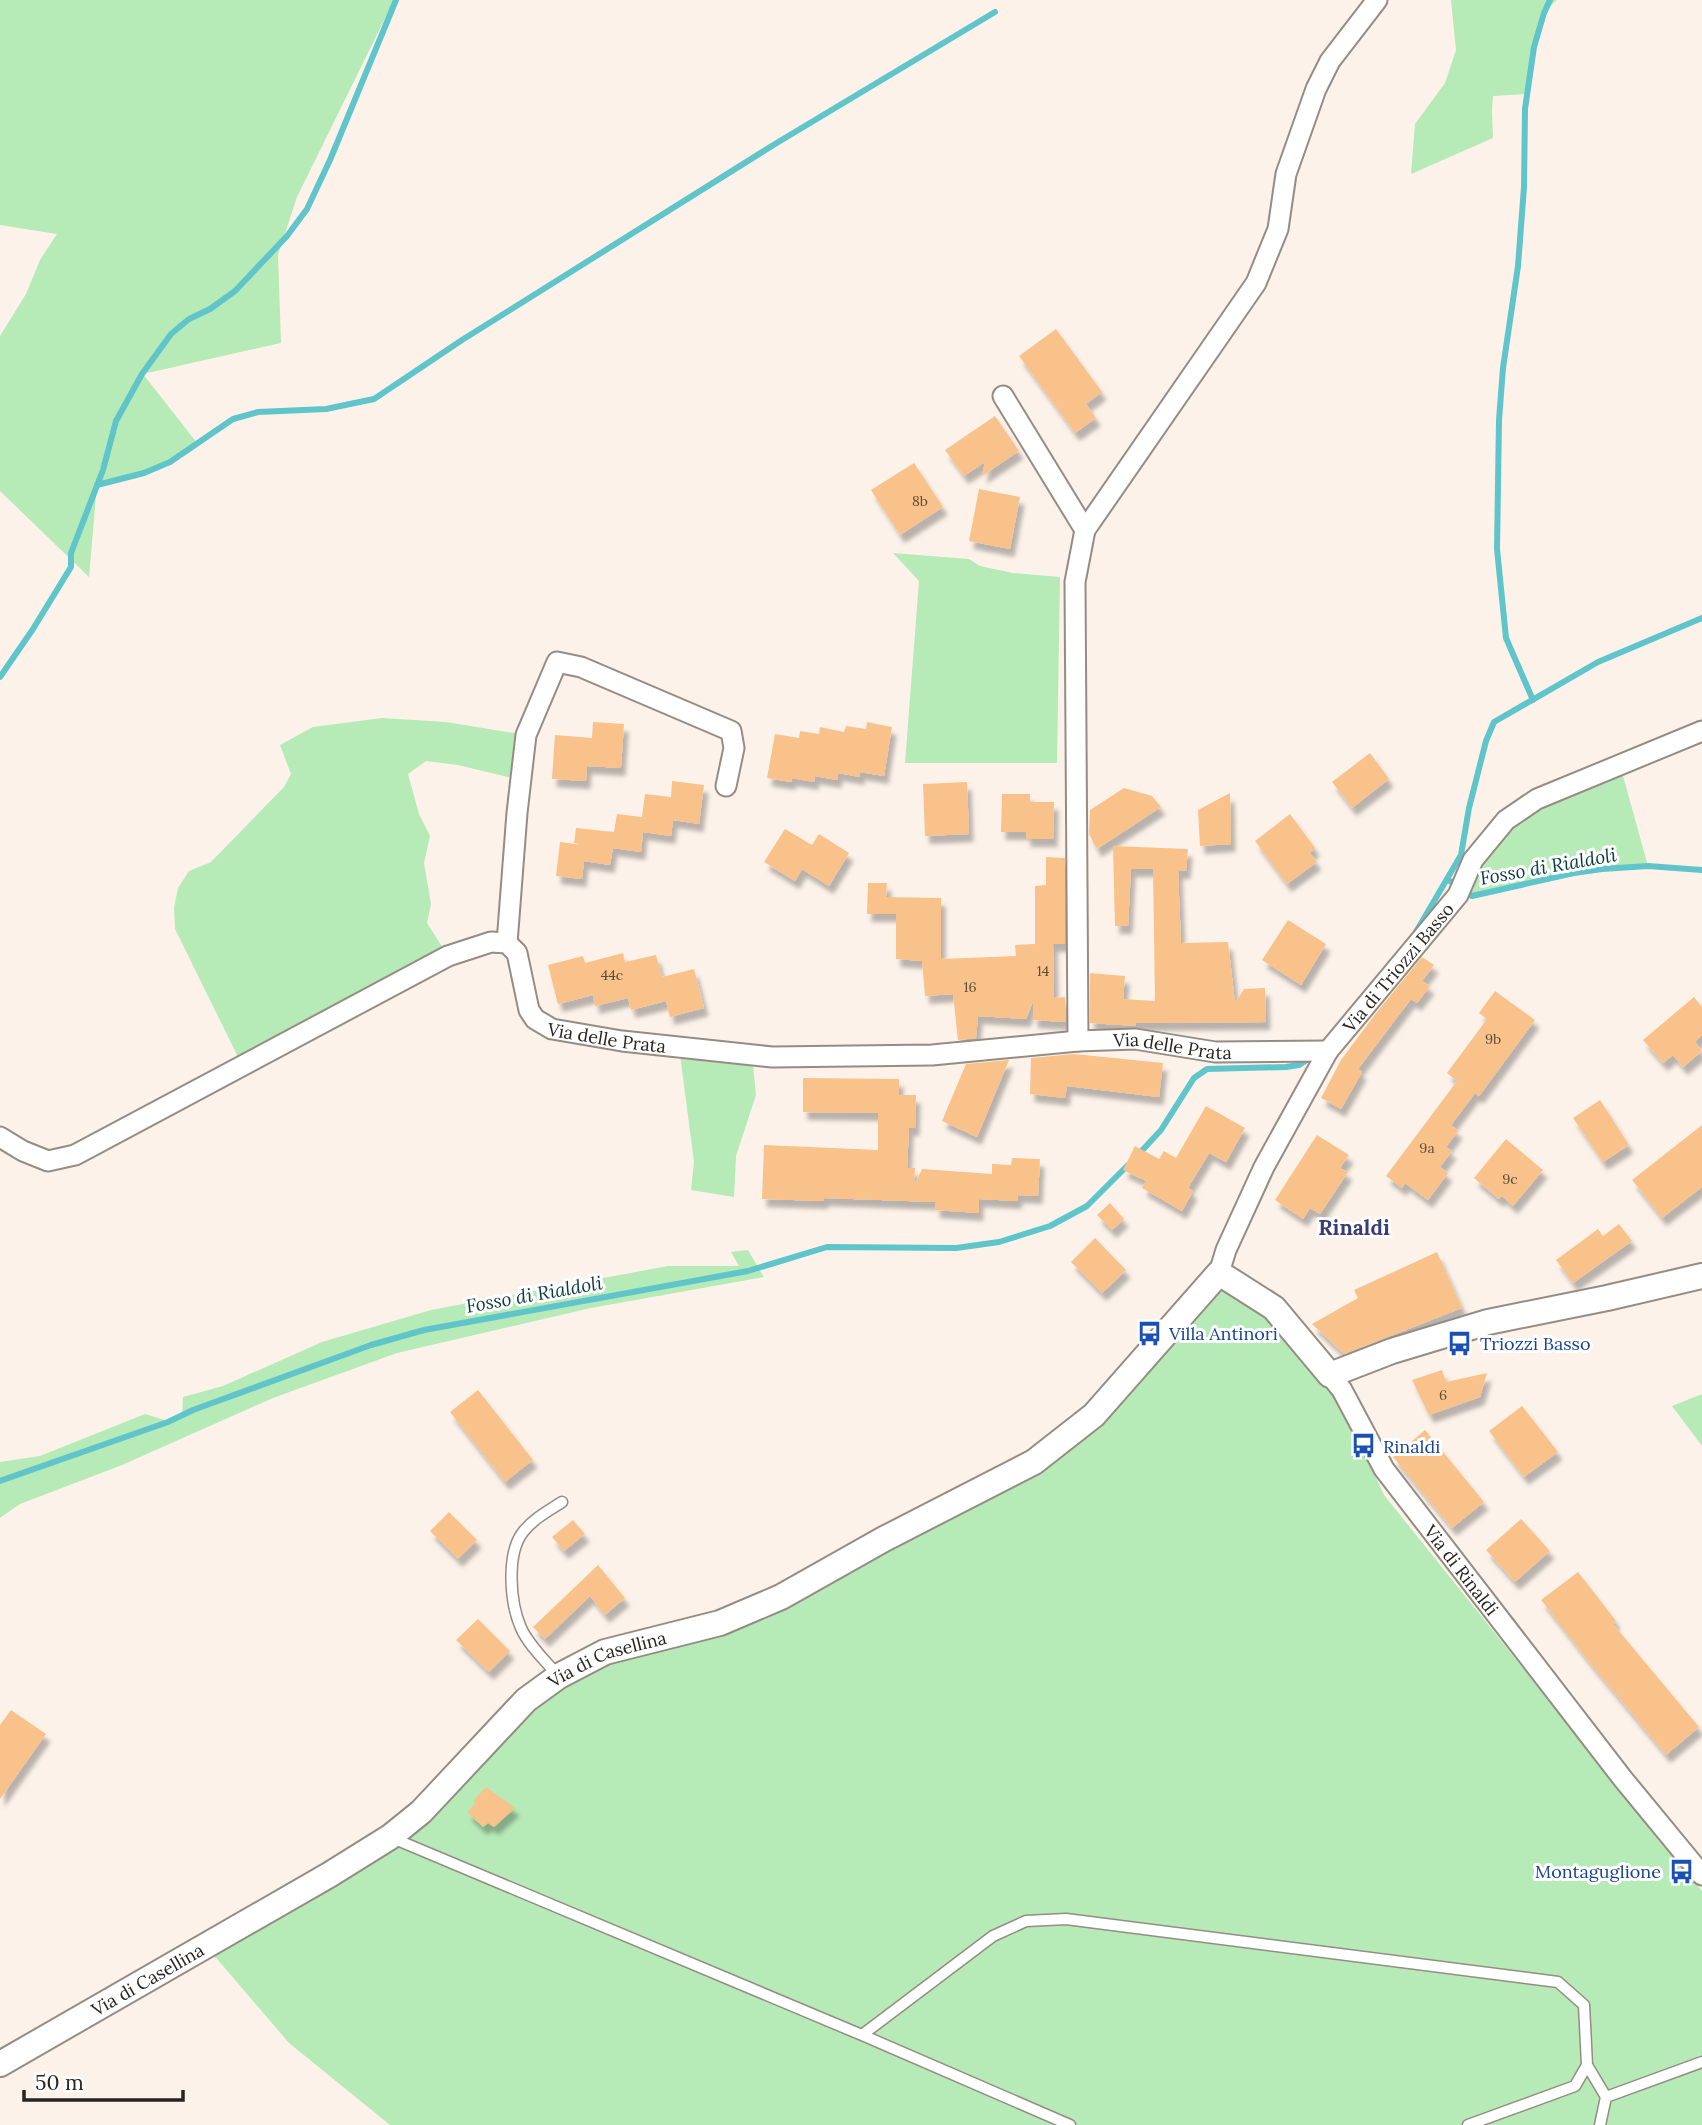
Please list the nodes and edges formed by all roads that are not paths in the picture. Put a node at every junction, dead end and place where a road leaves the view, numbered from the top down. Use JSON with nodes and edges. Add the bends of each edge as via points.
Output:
{"nodes":[{"id":1,"x":1377,"y":0,"type":"edge"},
{"id":2,"x":1003,"y":396,"type":"dead end"},
{"id":3,"x":1085,"y":530,"type":"junction"},
{"id":4,"x":1702,"y":732,"type":"edge"},
{"id":5,"x":726,"y":786,"type":"dead end"},
{"id":6,"x":507,"y":943,"type":"junction"},
{"id":7,"x":1078,"y":1041,"type":"junction"},
{"id":8,"x":1328,"y":1051,"type":"junction"},
{"id":9,"x":0,"y":1137,"type":"edge"},
{"id":10,"x":1219,"y":1273,"type":"junction"},
{"id":11,"x":1702,"y":1276,"type":"edge"},
{"id":12,"x":1330,"y":1375,"type":"junction"},
{"id":13,"x":562,"y":1502,"type":"dead end"},
{"id":14,"x":559,"y":1676,"type":"junction"},
{"id":15,"x":390,"y":1837,"type":"junction"},
{"id":16,"x":1702,"y":1875,"type":"edge"},
{"id":17,"x":862,"y":2035,"type":"junction"},
{"id":18,"x":1702,"y":2062,"type":"edge"},
{"id":19,"x":0,"y":2064,"type":"edge"},
{"id":20,"x":1587,"y":2065,"type":"junction"},
{"id":21,"x":1606,"y":2097,"type":"junction"},
{"id":22,"x":1070,"y":2125,"type":"edge"},
{"id":23,"x":1468,"y":2125,"type":"edge"},
{"id":24,"x":1600,"y":2125,"type":"edge"}],
"edges":[{"from":1,"to":3,"type":"street","via":[[1330,61],[1316,89],[1286,174],[1278,229],[1256,283]]},
{"from":2,"to":3,"type":"street"},
{"from":3,"to":7,"type":"street","via":[[1075,582]]},
{"from":4,"to":8,"type":"street","name":"Via di Triozzi Basso","via":[[1537,799],[1506,820],[1473,860],[1458,895]]},
{"from":5,"to":6,"type":"street","via":[[734,748],[731,731],[581,667],[557,663],[527,734]]},
{"from":6,"to":7,"type":"street","name":"Via delle Prata","via":[[517,953],[529,1010],[552,1029],[772,1057],[932,1055]]},
{"from":6,"to":9,"type":"street","via":[[491,942],[448,956],[75,1155],[48,1161]]},
{"from":7,"to":8,"type":"street","name":"Via delle Prata","via":[[1135,1039],[1215,1052]]},
{"from":8,"to":10,"type":"street","name":"Via di Triozzi Basso","via":[[1264,1167]]},
{"from":10,"to":12,"type":"street","name":"Via di Rinaldi","via":[[1274,1308]]},
{"from":10,"to":14,"type":"street","name":"Via di Casellina","via":[[1094,1415],[1034,1462],[781,1597],[720,1623],[605,1652]]},
{"from":11,"to":12,"type":"street","via":[[1488,1322]]},
{"from":12,"to":16,"type":"street","name":"Via di Rinaldi","via":[[1384,1469]]},
{"from":13,"to":14,"type":"lane","via":[[522,1533],[511,1575],[521,1628]]},
{"from":14,"to":15,"type":"street","name":"Via di Casellina","via":[[526,1700],[421,1812]]},
{"from":15,"to":17,"type":"lane"},
{"from":15,"to":19,"type":"street","name":"Via di Casellina"},
{"from":17,"to":20,"type":"lane","via":[[993,1936],[1026,1921],[1066,1919],[1558,1982],[1584,2005]]},
{"from":17,"to":22,"type":"lane"},
{"from":18,"to":21,"type":"lane"},
{"from":20,"to":21,"type":"lane"},
{"from":20,"to":23,"type":"lane","via":[[1575,2086]]},
{"from":21,"to":24,"type":"lane"}]}
